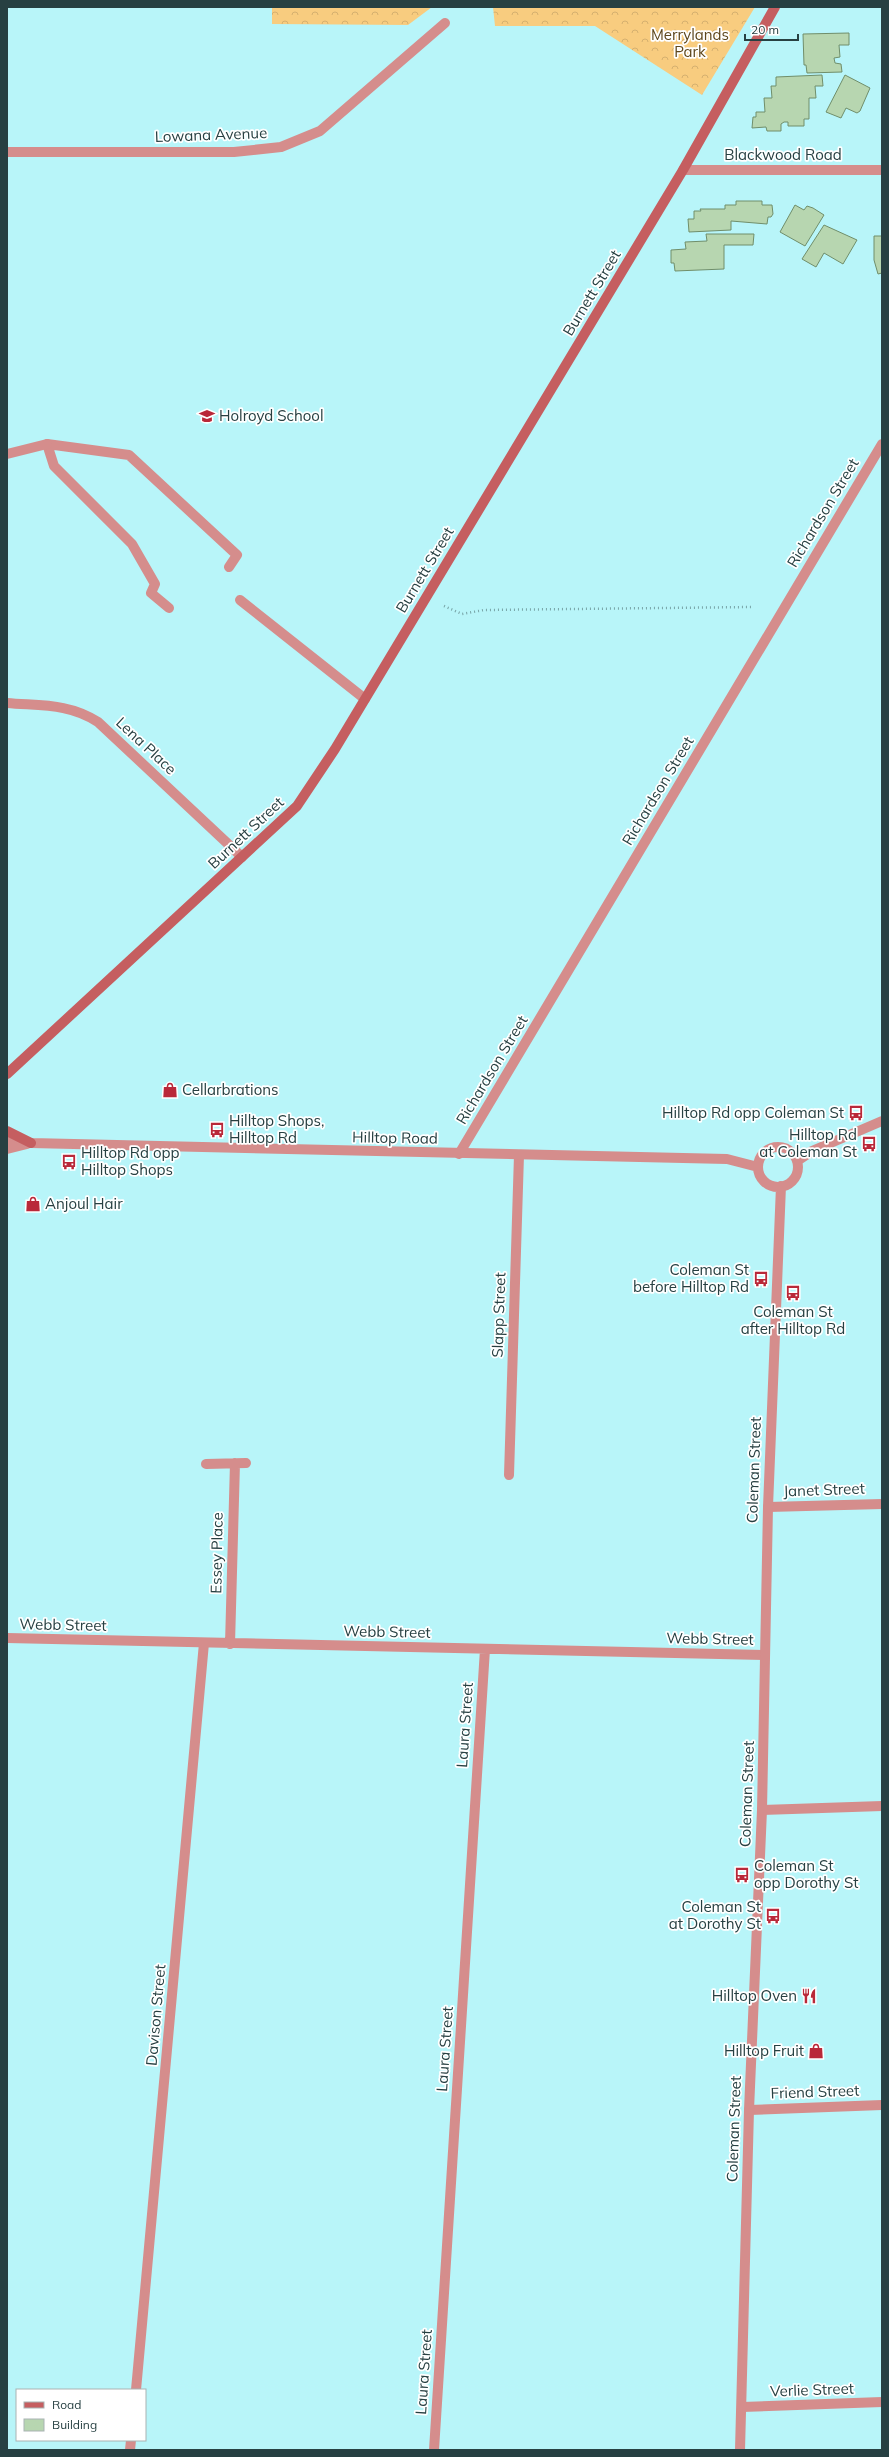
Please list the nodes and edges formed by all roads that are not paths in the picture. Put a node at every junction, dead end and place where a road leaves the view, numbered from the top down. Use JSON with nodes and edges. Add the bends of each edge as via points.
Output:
{"nodes":[{"id":1,"x":775,"y":7,"type":"edge"},
{"id":2,"x":445,"y":23,"type":"dead end"},
{"id":3,"x":7,"y":152,"type":"edge"},
{"id":4,"x":684,"y":170,"type":"junction"},
{"id":5,"x":882,"y":170,"type":"edge"},
{"id":6,"x":47,"y":444,"type":"junction"},
{"id":7,"x":882,"y":444,"type":"edge"},
{"id":8,"x":7,"y":454,"type":"edge"},
{"id":9,"x":229,"y":567,"type":"dead end"},
{"id":10,"x":240,"y":600,"type":"dead end"},
{"id":11,"x":169,"y":608,"type":"dead end"},
{"id":12,"x":365,"y":699,"type":"junction"},
{"id":13,"x":7,"y":703,"type":"edge"},
{"id":14,"x":242,"y":857,"type":"junction"},
{"id":15,"x":7,"y":1074,"type":"edge"},
{"id":16,"x":882,"y":1121,"type":"edge"},
{"id":17,"x":7,"y":1131,"type":"edge"},
{"id":18,"x":7,"y":1140,"type":"edge"},
{"id":19,"x":31,"y":1143,"type":"junction"},
{"id":20,"x":7,"y":1150,"type":"edge"},
{"id":21,"x":459,"y":1154,"type":"junction"},
{"id":22,"x":519,"y":1156,"type":"junction"},
{"id":23,"x":797,"y":1162,"type":"junction"},
{"id":24,"x":758,"y":1167,"type":"junction"},
{"id":25,"x":781,"y":1186,"type":"junction"},
{"id":26,"x":235,"y":1463,"type":"junction"},
{"id":27,"x":246,"y":1463,"type":"dead end"},
{"id":28,"x":206,"y":1464,"type":"dead end"},
{"id":29,"x":509,"y":1475,"type":"dead end"},
{"id":30,"x":882,"y":1504,"type":"edge"},
{"id":31,"x":768,"y":1507,"type":"junction"},
{"id":32,"x":7,"y":1638,"type":"edge"},
{"id":33,"x":204,"y":1643,"type":"junction"},
{"id":34,"x":230,"y":1644,"type":"junction"},
{"id":35,"x":485,"y":1649,"type":"junction"},
{"id":36,"x":766,"y":1655,"type":"junction"},
{"id":37,"x":882,"y":1806,"type":"edge"},
{"id":38,"x":762,"y":1810,"type":"junction"},
{"id":39,"x":882,"y":2105,"type":"edge"},
{"id":40,"x":749,"y":2110,"type":"junction"},
{"id":41,"x":136,"y":2389,"type":"edge"},
{"id":42,"x":882,"y":2402,"type":"edge"},
{"id":43,"x":742,"y":2407,"type":"junction"},
{"id":44,"x":434,"y":2450,"type":"edge"},
{"id":45,"x":740,"y":2450,"type":"edge"}],
"edges":[{"from":1,"to":4,"type":"main road","name":"Burnett Street"},
{"from":2,"to":3,"type":"street","name":"Lowana Avenue","via":[[320,131],[281,147],[234,152]]},
{"from":4,"to":5,"type":"street","name":"Blackwood Road"},
{"from":4,"to":12,"type":"main road","name":"Burnett Street"},
{"from":6,"to":8,"type":"street"},
{"from":6,"to":9,"type":"street","via":[[129,455],[237,556]]},
{"from":6,"to":11,"type":"street","via":[[54,466],[132,544],[155,584],[151,593]]},
{"from":7,"to":21,"type":"street","name":"Richardson Street"},
{"from":10,"to":12,"type":"street"},
{"from":12,"to":14,"type":"main road","name":"Burnett Street","via":[[297,806]]},
{"from":13,"to":14,"type":"street","name":"Lena Place","via":[[66,708],[82,712],[98,722]]},
{"from":14,"to":15,"type":"main road","name":"Burnett Street"},
{"from":16,"to":23,"type":"street","via":[[812,1151]]},
{"from":17,"to":19,"type":"main road"},
{"from":18,"to":19,"type":"street","name":"Hilltop Road"},
{"from":19,"to":20,"type":"street","name":"Hilltop Road"},
{"from":19,"to":21,"type":"street","name":"Hilltop Road"},
{"from":21,"to":22,"type":"street","name":"Hilltop Road"},
{"from":22,"to":24,"type":"street","name":"Hilltop Road","via":[[727,1160]]},
{"from":22,"to":29,"type":"street","name":"Slapp Street"},
{"from":23,"to":24,"type":"street","via":[[792,1153],[784,1148],[773,1147],[762,1154]]},
{"from":23,"to":25,"type":"street","via":[[796,1175],[788,1184]]},
{"from":24,"to":25,"type":"street","via":[[763,1180],[774,1186]]},
{"from":25,"to":31,"type":"street","name":"Coleman Street"},
{"from":26,"to":27,"type":"street"},
{"from":26,"to":28,"type":"street"},
{"from":26,"to":34,"type":"street","name":"Essey Place"},
{"from":30,"to":31,"type":"street","name":"Janet Street"},
{"from":31,"to":36,"type":"street","name":"Coleman Street"},
{"from":32,"to":33,"type":"street","name":"Webb Street"},
{"from":33,"to":34,"type":"street","name":"Webb Street"},
{"from":33,"to":41,"type":"street","name":"Davison Street"},
{"from":34,"to":35,"type":"street","name":"Webb Street"},
{"from":35,"to":36,"type":"street","name":"Webb Street"},
{"from":35,"to":44,"type":"street","name":"Laura Street"},
{"from":36,"to":38,"type":"street","name":"Coleman Street"},
{"from":37,"to":38,"type":"street"},
{"from":38,"to":40,"type":"street","name":"Coleman Street"},
{"from":39,"to":40,"type":"street","name":"Friend Street"},
{"from":40,"to":43,"type":"street","name":"Coleman Street"},
{"from":42,"to":43,"type":"street","name":"Verlie Street"},
{"from":43,"to":45,"type":"street","name":"Coleman Street"}]}
